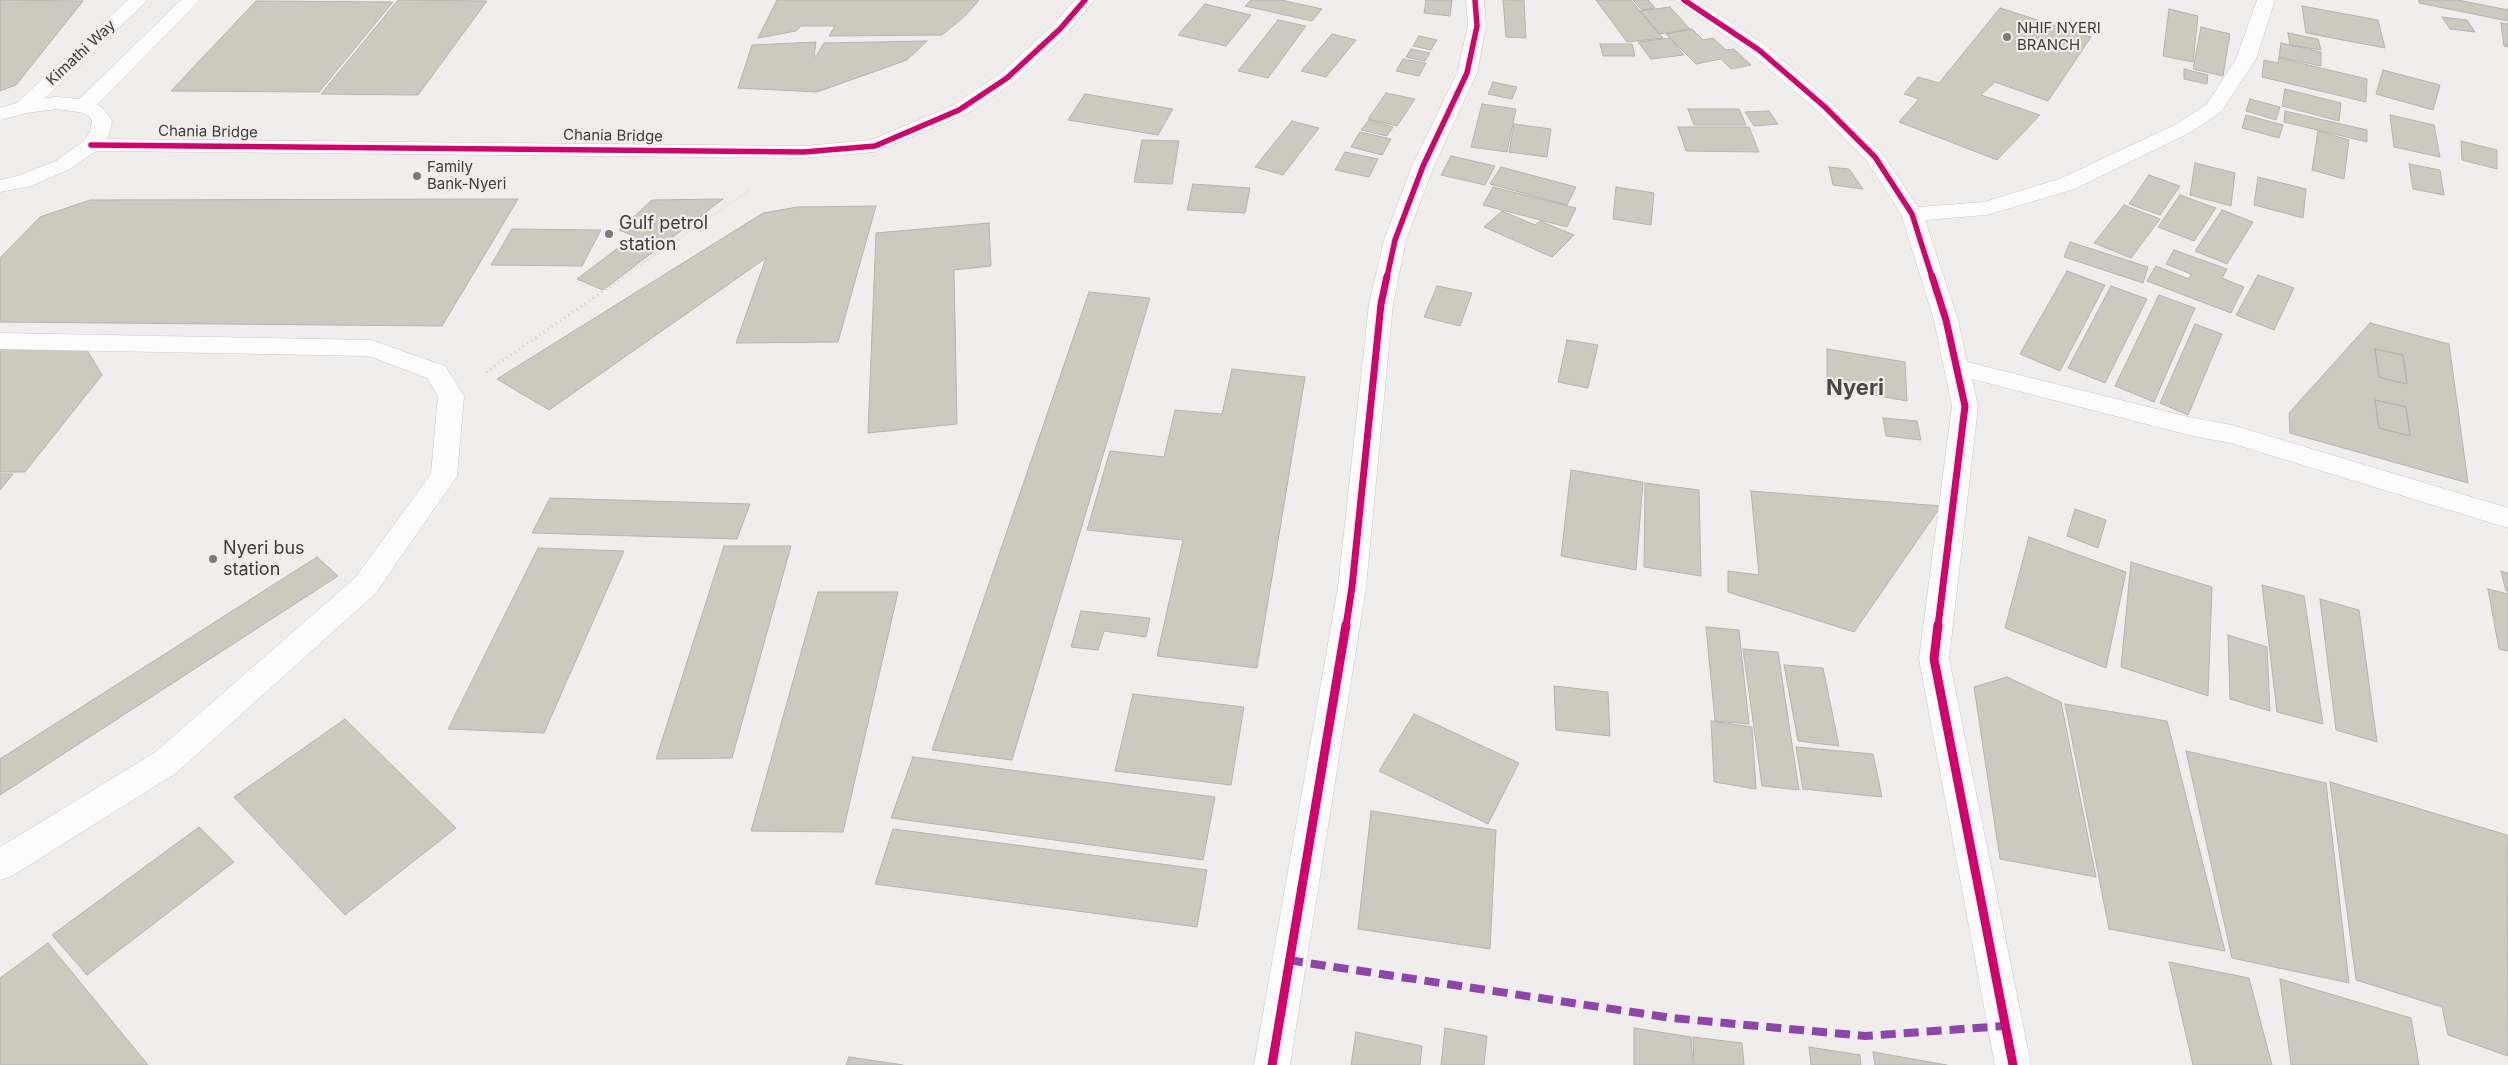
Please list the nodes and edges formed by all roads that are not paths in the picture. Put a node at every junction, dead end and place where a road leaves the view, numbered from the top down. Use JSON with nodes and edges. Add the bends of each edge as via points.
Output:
{"nodes":[{"id":1,"x":139,"y":0,"type":"edge"},
{"id":2,"x":191,"y":0,"type":"edge"},
{"id":3,"x":1086,"y":0,"type":"edge"},
{"id":4,"x":1475,"y":0,"type":"edge"},
{"id":5,"x":1684,"y":0,"type":"edge"},
{"id":6,"x":2266,"y":0,"type":"edge"},
{"id":7,"x":84,"y":106,"type":"junction"},
{"id":8,"x":24,"y":107,"type":"junction"},
{"id":9,"x":0,"y":114,"type":"edge"},
{"id":10,"x":91,"y":145,"type":"junction"},
{"id":11,"x":23,"y":180,"type":"junction"},
{"id":12,"x":0,"y":186,"type":"edge"},
{"id":13,"x":0,"y":202,"type":"edge"},
{"id":14,"x":1912,"y":214,"type":"junction"},
{"id":15,"x":0,"y":341,"type":"edge"},
{"id":16,"x":1956,"y":367,"type":"junction"},
{"id":17,"x":2508,"y":518,"type":"edge"},
{"id":18,"x":0,"y":865,"type":"edge"},
{"id":19,"x":1272,"y":1065,"type":"edge"},
{"id":20,"x":2013,"y":1065,"type":"edge"}],
"edges":[{"from":1,"to":8,"type":"street","name":"Kimathi Way"},
{"from":2,"to":7,"type":"street"},
{"from":3,"to":10,"type":"street","name":"Chania Bridge","via":[[1007,78],[959,110],[875,146],[804,152]]},
{"from":4,"to":19,"type":"street","via":[[1477,26],[1467,73],[1394,240],[1381,304],[1352,587]]},
{"from":5,"to":14,"type":"street","via":[[1758,50],[1825,107],[1875,157]]},
{"from":6,"to":14,"type":"street","via":[[2246,59],[2214,108],[2184,128],[2067,184],[1986,208]]},
{"from":7,"to":8,"type":"street","via":[[57,103]]},
{"from":7,"to":10,"type":"street","via":[[96,112],[102,121],[100,132]]},
{"from":8,"to":9,"type":"street"},
{"from":10,"to":11,"type":"street","via":[[63,165]]},
{"from":11,"to":12,"type":"street"},
{"from":11,"to":13,"type":"street"},
{"from":14,"to":16,"type":"street","via":[[1946,320]]},
{"from":15,"to":18,"type":"street","via":[[371,348],[436,372],[451,396],[444,476],[364,586],[166,763]]},
{"from":16,"to":17,"type":"street","via":[[2232,434]]},
{"from":16,"to":20,"type":"street","via":[[1965,406],[1934,659]]}]}
